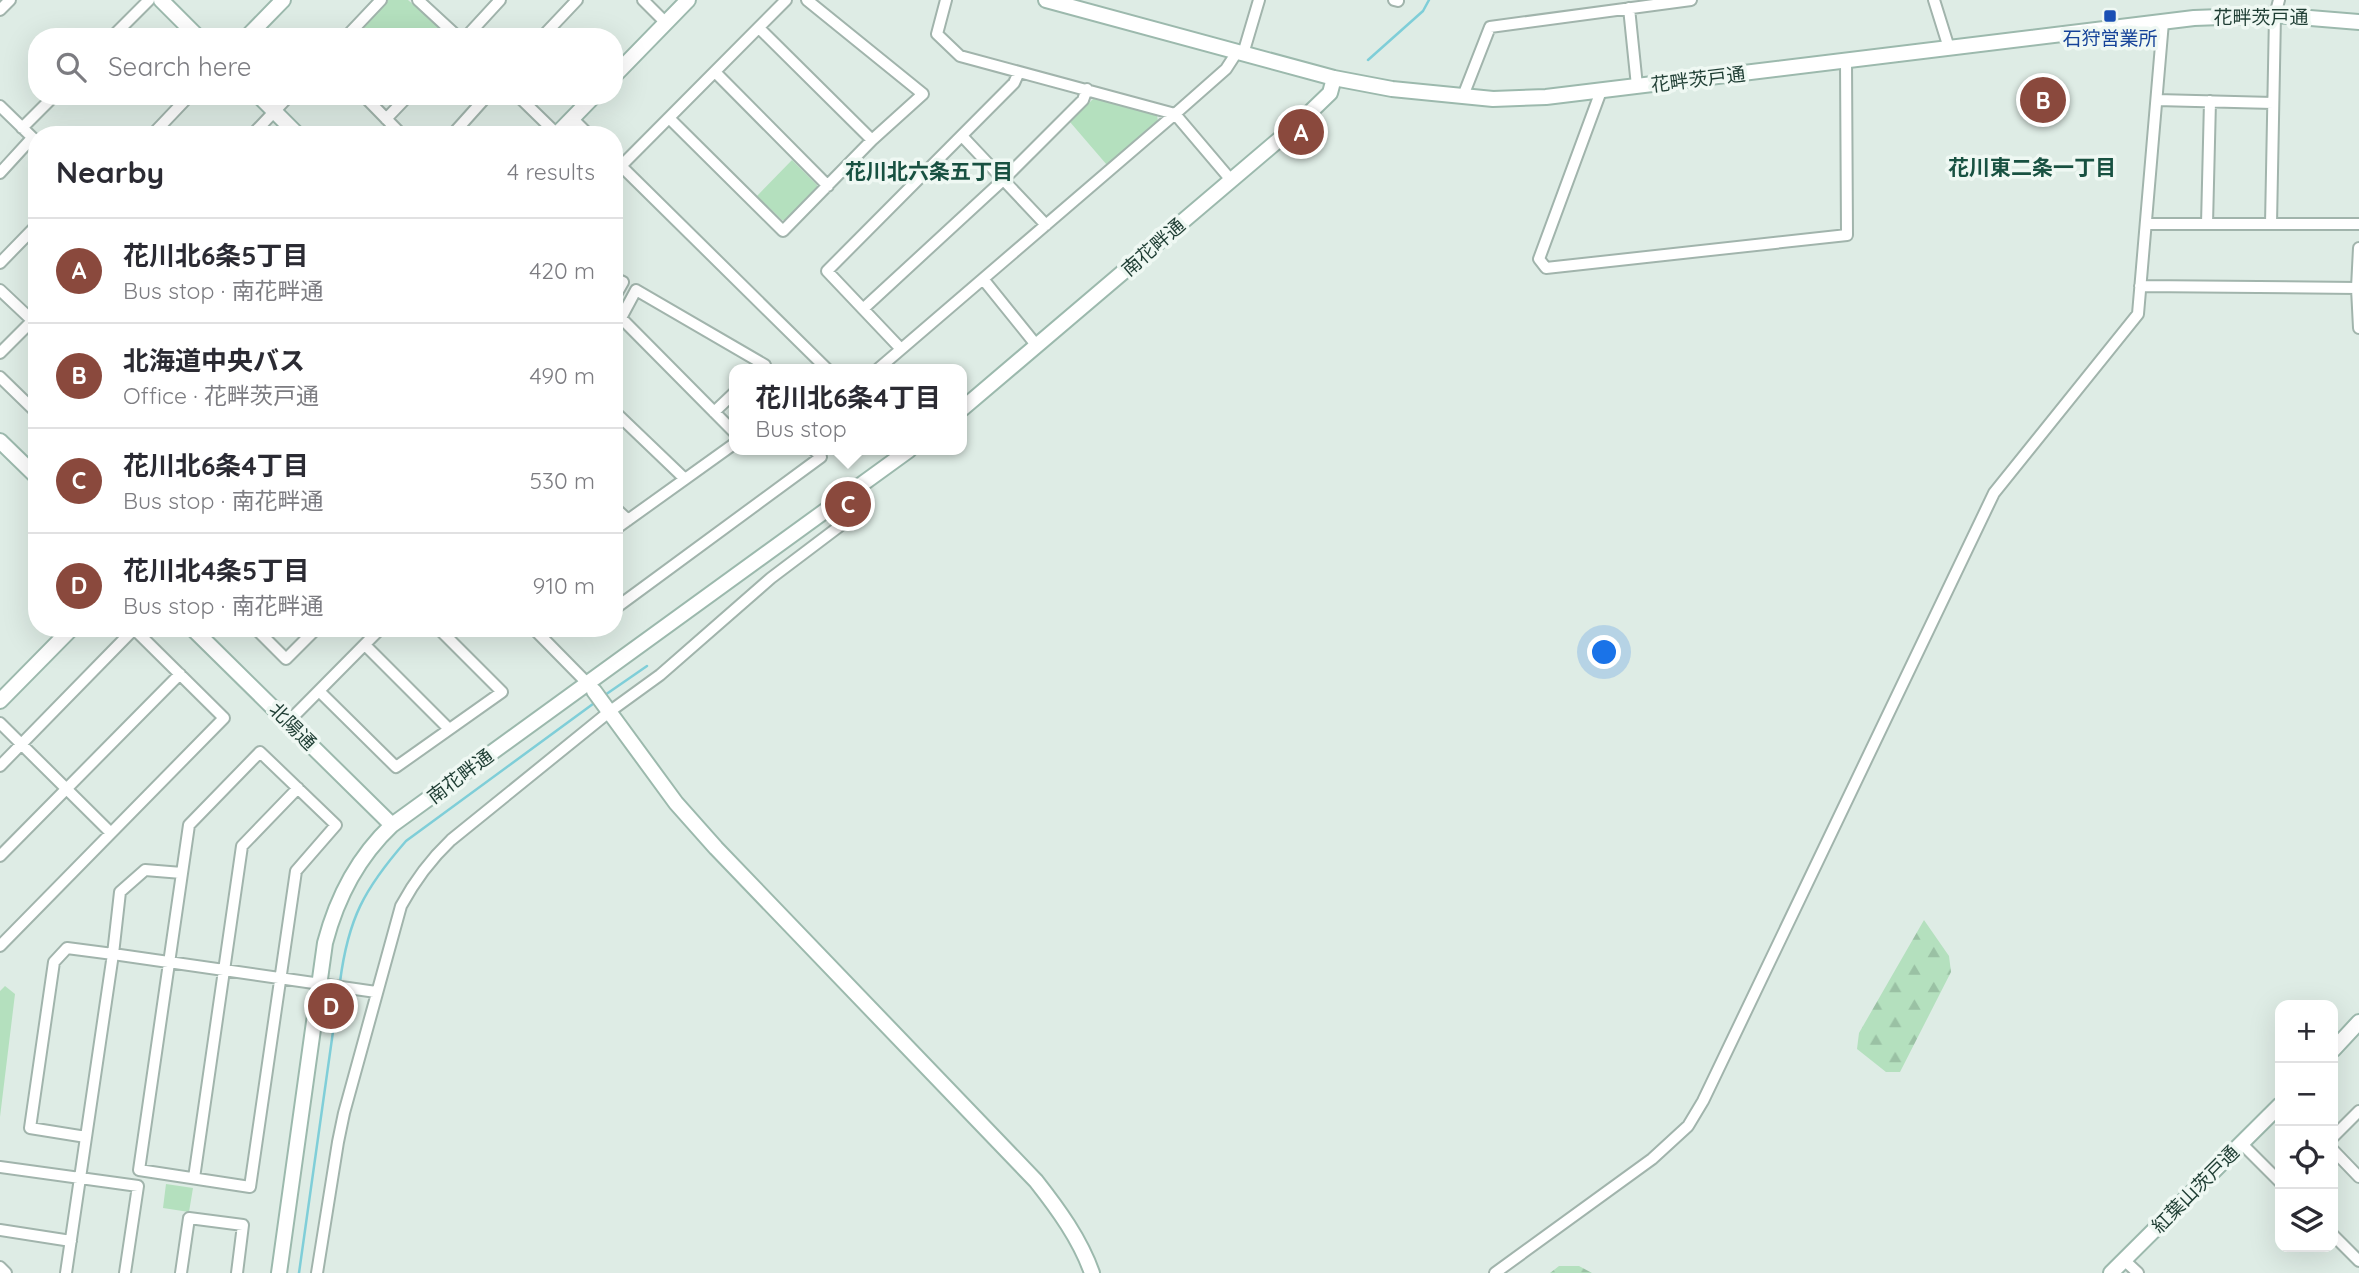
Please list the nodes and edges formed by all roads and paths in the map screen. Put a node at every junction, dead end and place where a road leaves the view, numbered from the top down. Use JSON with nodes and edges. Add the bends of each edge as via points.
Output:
{"nodes":[{"id":1,"x":10,"y":0,"type":"edge"},
{"id":2,"x":149,"y":0,"type":"edge"},
{"id":3,"x":161,"y":0,"type":"edge"},
{"id":4,"x":381,"y":0,"type":"edge"},
{"id":5,"x":500,"y":0,"type":"edge"},
{"id":6,"x":577,"y":0,"type":"edge"},
{"id":7,"x":643,"y":0,"type":"edge"},
{"id":8,"x":688,"y":0,"type":"edge"},
{"id":9,"x":786,"y":0,"type":"edge"},
{"id":10,"x":807,"y":0,"type":"edge"},
{"id":11,"x":946,"y":0,"type":"edge"},
{"id":12,"x":1046,"y":0,"type":"edge"},
{"id":13,"x":1259,"y":0,"type":"edge"},
{"id":14,"x":1690,"y":0,"type":"edge"},
{"id":15,"x":1934,"y":0,"type":"edge"},
{"id":16,"x":2279,"y":0,"type":"edge"},
{"id":17,"x":424,"y":2,"type":"edge"},
{"id":18,"x":275,"y":3,"type":"edge"},
{"id":19,"x":1629,"y":8,"type":"junction"},
{"id":20,"x":0,"y":10,"type":"edge"},
{"id":21,"x":2275,"y":15,"type":"junction"},
{"id":22,"x":2163,"y":22,"type":"junction"},
{"id":23,"x":2359,"y":22,"type":"edge"},
{"id":24,"x":666,"y":23,"type":"junction"},
{"id":25,"x":121,"y":28,"type":"edge"},
{"id":26,"x":189,"y":28,"type":"edge"},
{"id":27,"x":254,"y":28,"type":"edge"},
{"id":28,"x":355,"y":28,"type":"edge"},
{"id":29,"x":449,"y":28,"type":"edge"},
{"id":30,"x":474,"y":28,"type":"edge"},
{"id":31,"x":551,"y":28,"type":"edge"},
{"id":32,"x":759,"y":28,"type":"junction"},
{"id":33,"x":1949,"y":48,"type":"junction"},
{"id":34,"x":1240,"y":53,"type":"junction"},
{"id":35,"x":1846,"y":62,"type":"junction"},
{"id":36,"x":623,"y":67,"type":"edge"},
{"id":37,"x":715,"y":72,"type":"junction"},
{"id":38,"x":1019,"y":72,"type":"junction"},
{"id":39,"x":1334,"y":78,"type":"junction"},
{"id":40,"x":1637,"y":86,"type":"junction"},
{"id":41,"x":1087,"y":89,"type":"junction"},
{"id":42,"x":1601,"y":91,"type":"junction"},
{"id":43,"x":1463,"y":96,"type":"junction"},
{"id":44,"x":2157,"y":100,"type":"junction"},
{"id":45,"x":2210,"y":101,"type":"junction"},
{"id":46,"x":2273,"y":103,"type":"junction"},
{"id":47,"x":45,"y":105,"type":"edge"},
{"id":48,"x":180,"y":105,"type":"edge"},
{"id":49,"x":268,"y":105,"type":"edge"},
{"id":50,"x":280,"y":105,"type":"edge"},
{"id":51,"x":373,"y":105,"type":"edge"},
{"id":52,"x":399,"y":105,"type":"edge"},
{"id":53,"x":479,"y":105,"type":"edge"},
{"id":54,"x":527,"y":105,"type":"edge"},
{"id":55,"x":585,"y":105,"type":"edge"},
{"id":56,"x":0,"y":106,"type":"edge"},
{"id":57,"x":274,"y":111,"type":"junction"},
{"id":58,"x":1175,"y":114,"type":"junction"},
{"id":59,"x":572,"y":118,"type":"junction"},
{"id":60,"x":669,"y":118,"type":"junction"},
{"id":61,"x":386,"y":119,"type":"junction"},
{"id":62,"x":161,"y":126,"type":"edge"},
{"id":63,"x":260,"y":126,"type":"edge"},
{"id":64,"x":289,"y":126,"type":"edge"},
{"id":65,"x":393,"y":126,"type":"edge"},
{"id":66,"x":460,"y":126,"type":"edge"},
{"id":67,"x":548,"y":126,"type":"edge"},
{"id":68,"x":564,"y":126,"type":"edge"},
{"id":69,"x":580,"y":126,"type":"edge"},
{"id":70,"x":22,"y":128,"type":"junction"},
{"id":71,"x":28,"y":134,"type":"edge"},
{"id":72,"x":962,"y":136,"type":"junction"},
{"id":73,"x":872,"y":140,"type":"junction"},
{"id":74,"x":28,"y":147,"type":"edge"},
{"id":75,"x":623,"y":159,"type":"edge"},
{"id":76,"x":623,"y":168,"type":"edge"},
{"id":77,"x":0,"y":173,"type":"edge"},
{"id":78,"x":1003,"y":180,"type":"junction"},
{"id":79,"x":1231,"y":180,"type":"junction"},
{"id":80,"x":828,"y":186,"type":"junction"},
{"id":81,"x":2146,"y":224,"type":"junction"},
{"id":82,"x":2207,"y":224,"type":"junction"},
{"id":83,"x":2271,"y":224,"type":"junction"},
{"id":84,"x":2359,"y":224,"type":"edge"},
{"id":85,"x":1046,"y":225,"type":"junction"},
{"id":86,"x":28,"y":234,"type":"edge"},
{"id":87,"x":2359,"y":248,"type":"edge"},
{"id":88,"x":0,"y":263,"type":"edge"},
{"id":89,"x":983,"y":279,"type":"junction"},
{"id":90,"x":2140,"y":286,"type":"junction"},
{"id":91,"x":2357,"y":288,"type":"junction"},
{"id":92,"x":0,"y":290,"type":"edge"},
{"id":93,"x":863,"y":309,"type":"junction"},
{"id":94,"x":623,"y":314,"type":"edge"},
{"id":95,"x":28,"y":315,"type":"edge"},
{"id":96,"x":623,"y":320,"type":"edge"},
{"id":97,"x":28,"y":327,"type":"edge"},
{"id":98,"x":2359,"y":328,"type":"edge"},
{"id":99,"x":1037,"y":346,"type":"junction"},
{"id":100,"x":901,"y":349,"type":"junction"},
{"id":101,"x":0,"y":353,"type":"edge"},
{"id":102,"x":763,"y":364,"type":"edge"},
{"id":103,"x":822,"y":364,"type":"edge"},
{"id":104,"x":884,"y":364,"type":"edge"},
{"id":105,"x":0,"y":377,"type":"edge"},
{"id":106,"x":729,"y":398,"type":"edge"},
{"id":107,"x":28,"y":404,"type":"edge"},
{"id":108,"x":967,"y":405,"type":"edge"},
{"id":109,"x":714,"y":412,"type":"junction"},
{"id":110,"x":623,"y":420,"type":"edge"},
{"id":111,"x":729,"y":427,"type":"edge"},
{"id":112,"x":0,"y":441,"type":"edge"},
{"id":113,"x":729,"y":448,"type":"edge"},
{"id":114,"x":819,"y":455,"type":"edge"},
{"id":115,"x":902,"y":455,"type":"edge"},
{"id":116,"x":28,"y":468,"type":"edge"},
{"id":117,"x":685,"y":479,"type":"junction"},
{"id":118,"x":853,"y":491,"type":"junction"},
{"id":119,"x":623,"y":515,"type":"edge"},
{"id":120,"x":628,"y":520,"type":"junction"},
{"id":121,"x":623,"y":524,"type":"edge"},
{"id":122,"x":623,"y":603,"type":"edge"},
{"id":123,"x":63,"y":637,"type":"edge"},
{"id":124,"x":126,"y":637,"type":"edge"},
{"id":125,"x":142,"y":637,"type":"edge"},
{"id":126,"x":201,"y":637,"type":"edge"},
{"id":127,"x":264,"y":637,"type":"edge"},
{"id":128,"x":308,"y":637,"type":"edge"},
{"id":129,"x":373,"y":637,"type":"edge"},
{"id":130,"x":447,"y":637,"type":"edge"},
{"id":131,"x":542,"y":637,"type":"edge"},
{"id":132,"x":365,"y":645,"type":"junction"},
{"id":133,"x":180,"y":674,"type":"junction"},
{"id":134,"x":591,"y":687,"type":"junction"},
{"id":135,"x":319,"y":691,"type":"junction"},
{"id":136,"x":0,"y":701,"type":"edge"},
{"id":137,"x":606,"y":708,"type":"junction"},
{"id":138,"x":289,"y":721,"type":"junction"},
{"id":139,"x":0,"y":723,"type":"edge"},
{"id":140,"x":449,"y":729,"type":"junction"},
{"id":141,"x":22,"y":744,"type":"junction"},
{"id":142,"x":0,"y":766,"type":"edge"},
{"id":143,"x":66,"y":788,"type":"junction"},
{"id":144,"x":298,"y":788,"type":"junction"},
{"id":145,"x":392,"y":825,"type":"junction"},
{"id":146,"x":111,"y":833,"type":"junction"},
{"id":147,"x":0,"y":856,"type":"edge"},
{"id":148,"x":182,"y":873,"type":"junction"},
{"id":149,"x":0,"y":946,"type":"edge"},
{"id":150,"x":113,"y":954,"type":"junction"},
{"id":151,"x":169,"y":962,"type":"junction"},
{"id":152,"x":224,"y":970,"type":"junction"},
{"id":153,"x":279,"y":978,"type":"junction"},
{"id":154,"x":326,"y":985,"type":"junction"},
{"id":155,"x":376,"y":992,"type":"junction"},
{"id":156,"x":2359,"y":1022,"type":"edge"},
{"id":157,"x":2338,"y":1045,"type":"edge"},
{"id":158,"x":2275,"y":1110,"type":"edge"},
{"id":159,"x":2359,"y":1111,"type":"edge"},
{"id":160,"x":2338,"y":1132,"type":"edge"},
{"id":161,"x":86,"y":1137,"type":"junction"},
{"id":162,"x":2241,"y":1143,"type":"junction"},
{"id":163,"x":2338,"y":1155,"type":"edge"},
{"id":164,"x":0,"y":1167,"type":"edge"},
{"id":165,"x":2275,"y":1177,"type":"edge"},
{"id":166,"x":2359,"y":1177,"type":"edge"},
{"id":167,"x":80,"y":1178,"type":"junction"},
{"id":168,"x":194,"y":1178,"type":"junction"},
{"id":169,"x":0,"y":1230,"type":"edge"},
{"id":170,"x":2338,"y":1240,"type":"edge"},
{"id":171,"x":71,"y":1241,"type":"junction"},
{"id":172,"x":2124,"y":1260,"type":"junction"},
{"id":173,"x":2359,"y":1261,"type":"edge"},
{"id":174,"x":0,"y":1267,"type":"edge"},
{"id":175,"x":6,"y":1273,"type":"edge"},
{"id":176,"x":66,"y":1273,"type":"edge"},
{"id":177,"x":125,"y":1273,"type":"edge"},
{"id":178,"x":181,"y":1273,"type":"edge"},
{"id":179,"x":237,"y":1273,"type":"edge"},
{"id":180,"x":279,"y":1273,"type":"edge"},
{"id":181,"x":317,"y":1273,"type":"edge"},
{"id":182,"x":1092,"y":1273,"type":"edge"},
{"id":183,"x":1495,"y":1273,"type":"edge"},
{"id":184,"x":2112,"y":1273,"type":"edge"},
{"id":185,"x":2138,"y":1273,"type":"edge"}],
"edges":[{"from":1,"to":20,"type":"street"},
{"from":2,"to":25,"type":"street"},
{"from":3,"to":26,"type":"street"},
{"from":4,"to":28,"type":"street"},
{"from":5,"to":30,"type":"street"},
{"from":6,"to":31,"type":"street"},
{"from":7,"to":24,"type":"street"},
{"from":8,"to":24,"type":"street"},
{"from":9,"to":32,"type":"street"},
{"from":10,"to":73,"type":"street","via":[[923,94]]},
{"from":11,"to":38,"type":"street","via":[[937,34],[960,56]]},
{"from":12,"to":34,"type":"street","name":"花畔茨戸通"},
{"from":13,"to":34,"type":"street"},
{"from":14,"to":19,"type":"street"},
{"from":15,"to":33,"type":"street"},
{"from":16,"to":21,"type":"street"},
{"from":17,"to":29,"type":"street"},
{"from":18,"to":27,"type":"street"},
{"from":19,"to":40,"type":"street"},
{"from":19,"to":43,"type":"street","via":[[1490,27]]},
{"from":21,"to":22,"type":"street","name":"花畔茨戸通"},
{"from":21,"to":23,"type":"street","name":"花畔茨戸通"},
{"from":21,"to":46,"type":"street"},
{"from":22,"to":33,"type":"street","name":"花畔茨戸通"},
{"from":22,"to":44,"type":"street"},
{"from":24,"to":36,"type":"street"},
{"from":32,"to":37,"type":"street"},
{"from":32,"to":73,"type":"street"},
{"from":33,"to":35,"type":"street","name":"花畔茨戸通"},
{"from":34,"to":39,"type":"street","name":"花畔茨戸通"},
{"from":34,"to":58,"type":"street"},
{"from":35,"to":40,"type":"street","name":"花畔茨戸通"},
{"from":35,"to":42,"type":"street","via":[[1847,235],[1546,268],[1539,259]]},
{"from":37,"to":60,"type":"street"},
{"from":37,"to":80,"type":"street"},
{"from":38,"to":41,"type":"street"},
{"from":38,"to":72,"type":"street","via":[[1014,83]]},
{"from":39,"to":43,"type":"street","name":"花畔茨戸通"},
{"from":39,"to":79,"type":"street","name":"南花畔通","via":[[1330,93]]},
{"from":40,"to":42,"type":"street","name":"花畔茨戸通"},
{"from":41,"to":58,"type":"street"},
{"from":41,"to":78,"type":"street","via":[[1083,100]]},
{"from":42,"to":43,"type":"street","name":"花畔茨戸通","via":[[1493,99]]},
{"from":44,"to":45,"type":"street"},
{"from":44,"to":81,"type":"street"},
{"from":45,"to":46,"type":"street"},
{"from":45,"to":82,"type":"street"},
{"from":46,"to":83,"type":"street"},
{"from":47,"to":70,"type":"street"},
{"from":48,"to":62,"type":"street"},
{"from":49,"to":57,"type":"street"},
{"from":50,"to":57,"type":"street"},
{"from":51,"to":61,"type":"street"},
{"from":52,"to":61,"type":"street"},
{"from":53,"to":66,"type":"street"},
{"from":54,"to":67,"type":"street"},
{"from":55,"to":59,"type":"street"},
{"from":56,"to":70,"type":"street"},
{"from":57,"to":63,"type":"street"},
{"from":57,"to":64,"type":"street"},
{"from":58,"to":79,"type":"street"},
{"from":58,"to":85,"type":"street"},
{"from":59,"to":68,"type":"street"},
{"from":59,"to":69,"type":"street"},
{"from":60,"to":75,"type":"street"},
{"from":60,"to":80,"type":"street","via":[[783,231]]},
{"from":61,"to":65,"type":"street"},
{"from":70,"to":71,"type":"street"},
{"from":72,"to":78,"type":"street"},
{"from":72,"to":93,"type":"street","via":[[827,271]]},
{"from":73,"to":80,"type":"street"},
{"from":74,"to":77,"type":"street"},
{"from":76,"to":103,"type":"street"},
{"from":78,"to":85,"type":"street"},
{"from":78,"to":93,"type":"street"},
{"from":79,"to":99,"type":"street","name":"南花畔通"},
{"from":81,"to":82,"type":"street"},
{"from":81,"to":90,"type":"street"},
{"from":82,"to":83,"type":"street"},
{"from":83,"to":84,"type":"street"},
{"from":85,"to":89,"type":"street"},
{"from":86,"to":88,"type":"street"},
{"from":87,"to":91,"type":"street"},
{"from":89,"to":99,"type":"street"},
{"from":89,"to":100,"type":"street"},
{"from":90,"to":91,"type":"street"},
{"from":90,"to":183,"type":"street","via":[[2137,314],[1994,493],[1688,1126],[1652,1158]]},
{"from":91,"to":98,"type":"street"},
{"from":92,"to":95,"type":"street"},
{"from":93,"to":100,"type":"street"},
{"from":94,"to":102,"type":"street","via":[[636,290]]},
{"from":96,"to":109,"type":"street"},
{"from":97,"to":101,"type":"street"},
{"from":99,"to":108,"type":"street","name":"南花畔通"},
{"from":100,"to":104,"type":"street"},
{"from":105,"to":107,"type":"street"},
{"from":106,"to":109,"type":"street"},
{"from":109,"to":111,"type":"street"},
{"from":110,"to":117,"type":"street"},
{"from":112,"to":116,"type":"street"},
{"from":113,"to":117,"type":"street"},
{"from":114,"to":122,"type":"street"},
{"from":115,"to":118,"type":"street","name":"南花畔通"},
{"from":117,"to":120,"type":"street"},
{"from":118,"to":134,"type":"street","name":"南花畔通"},
{"from":118,"to":137,"type":"street","via":[[864,507],[771,578],[660,675]]},
{"from":119,"to":120,"type":"street"},
{"from":120,"to":121,"type":"street"},
{"from":123,"to":136,"type":"street"},
{"from":124,"to":141,"type":"street"},
{"from":125,"to":133,"type":"street"},
{"from":126,"to":138,"type":"street","name":"北陽通"},
{"from":127,"to":128,"type":"street","via":[[286,659]]},
{"from":129,"to":132,"type":"street"},
{"from":130,"to":140,"type":"street","via":[[502,692]]},
{"from":131,"to":134,"type":"street"},
{"from":132,"to":135,"type":"street"},
{"from":132,"to":140,"type":"street"},
{"from":133,"to":143,"type":"street"},
{"from":133,"to":146,"type":"street","via":[[224,718]]},
{"from":134,"to":137,"type":"street"},
{"from":134,"to":145,"type":"street","name":"南花畔通"},
{"from":135,"to":138,"type":"street"},
{"from":135,"to":140,"type":"street","via":[[396,767]]},
{"from":137,"to":155,"type":"street","via":[[433,857],[401,906]]},
{"from":137,"to":182,"type":"street","via":[[676,803],[716,848],[1036,1181],[1076,1238]]},
{"from":138,"to":145,"type":"street","name":"北陽通"},
{"from":139,"to":141,"type":"street"},
{"from":141,"to":142,"type":"street"},
{"from":141,"to":143,"type":"street"},
{"from":143,"to":146,"type":"street"},
{"from":143,"to":147,"type":"street"},
{"from":144,"to":148,"type":"street","via":[[260,752],[189,825]]},
{"from":144,"to":152,"type":"street","via":[[242,846]]},
{"from":144,"to":153,"type":"street","via":[[336,825],[296,871]]},
{"from":145,"to":154,"type":"street","name":"南花畔通","via":[[365,854],[337,902],[325,943]]},
{"from":146,"to":149,"type":"street"},
{"from":148,"to":150,"type":"street","via":[[145,870],[120,892]]},
{"from":148,"to":151,"type":"street"},
{"from":150,"to":151,"type":"street"},
{"from":150,"to":161,"type":"street"},
{"from":150,"to":161,"type":"street","via":[[67,948],[54,962],[52,974],[30,1128]]},
{"from":151,"to":152,"type":"street"},
{"from":151,"to":168,"type":"street","via":[[139,1170]]},
{"from":152,"to":153,"type":"street"},
{"from":152,"to":168,"type":"street"},
{"from":153,"to":154,"type":"street"},
{"from":153,"to":168,"type":"street","via":[[250,1187]]},
{"from":154,"to":155,"type":"street"},
{"from":154,"to":180,"type":"street","name":"南花畔通"},
{"from":155,"to":181,"type":"street","via":[[338,1142]]},
{"from":156,"to":157,"type":"street"},
{"from":158,"to":162,"type":"street","name":"紅葉山茨戸通"},
{"from":159,"to":160,"type":"street"},
{"from":161,"to":167,"type":"street"},
{"from":162,"to":165,"type":"street"},
{"from":162,"to":172,"type":"street","name":"紅葉山茨戸通"},
{"from":163,"to":166,"type":"street"},
{"from":164,"to":167,"type":"street"},
{"from":167,"to":171,"type":"street"},
{"from":167,"to":177,"type":"street","via":[[138,1186]]},
{"from":169,"to":171,"type":"street"},
{"from":170,"to":173,"type":"street"},
{"from":171,"to":176,"type":"street"},
{"from":172,"to":184,"type":"street","name":"紅葉山茨戸通"},
{"from":172,"to":185,"type":"street"},
{"from":174,"to":175,"type":"street"},
{"from":178,"to":179,"type":"street","via":[[189,1218],[243,1225]]}]}
